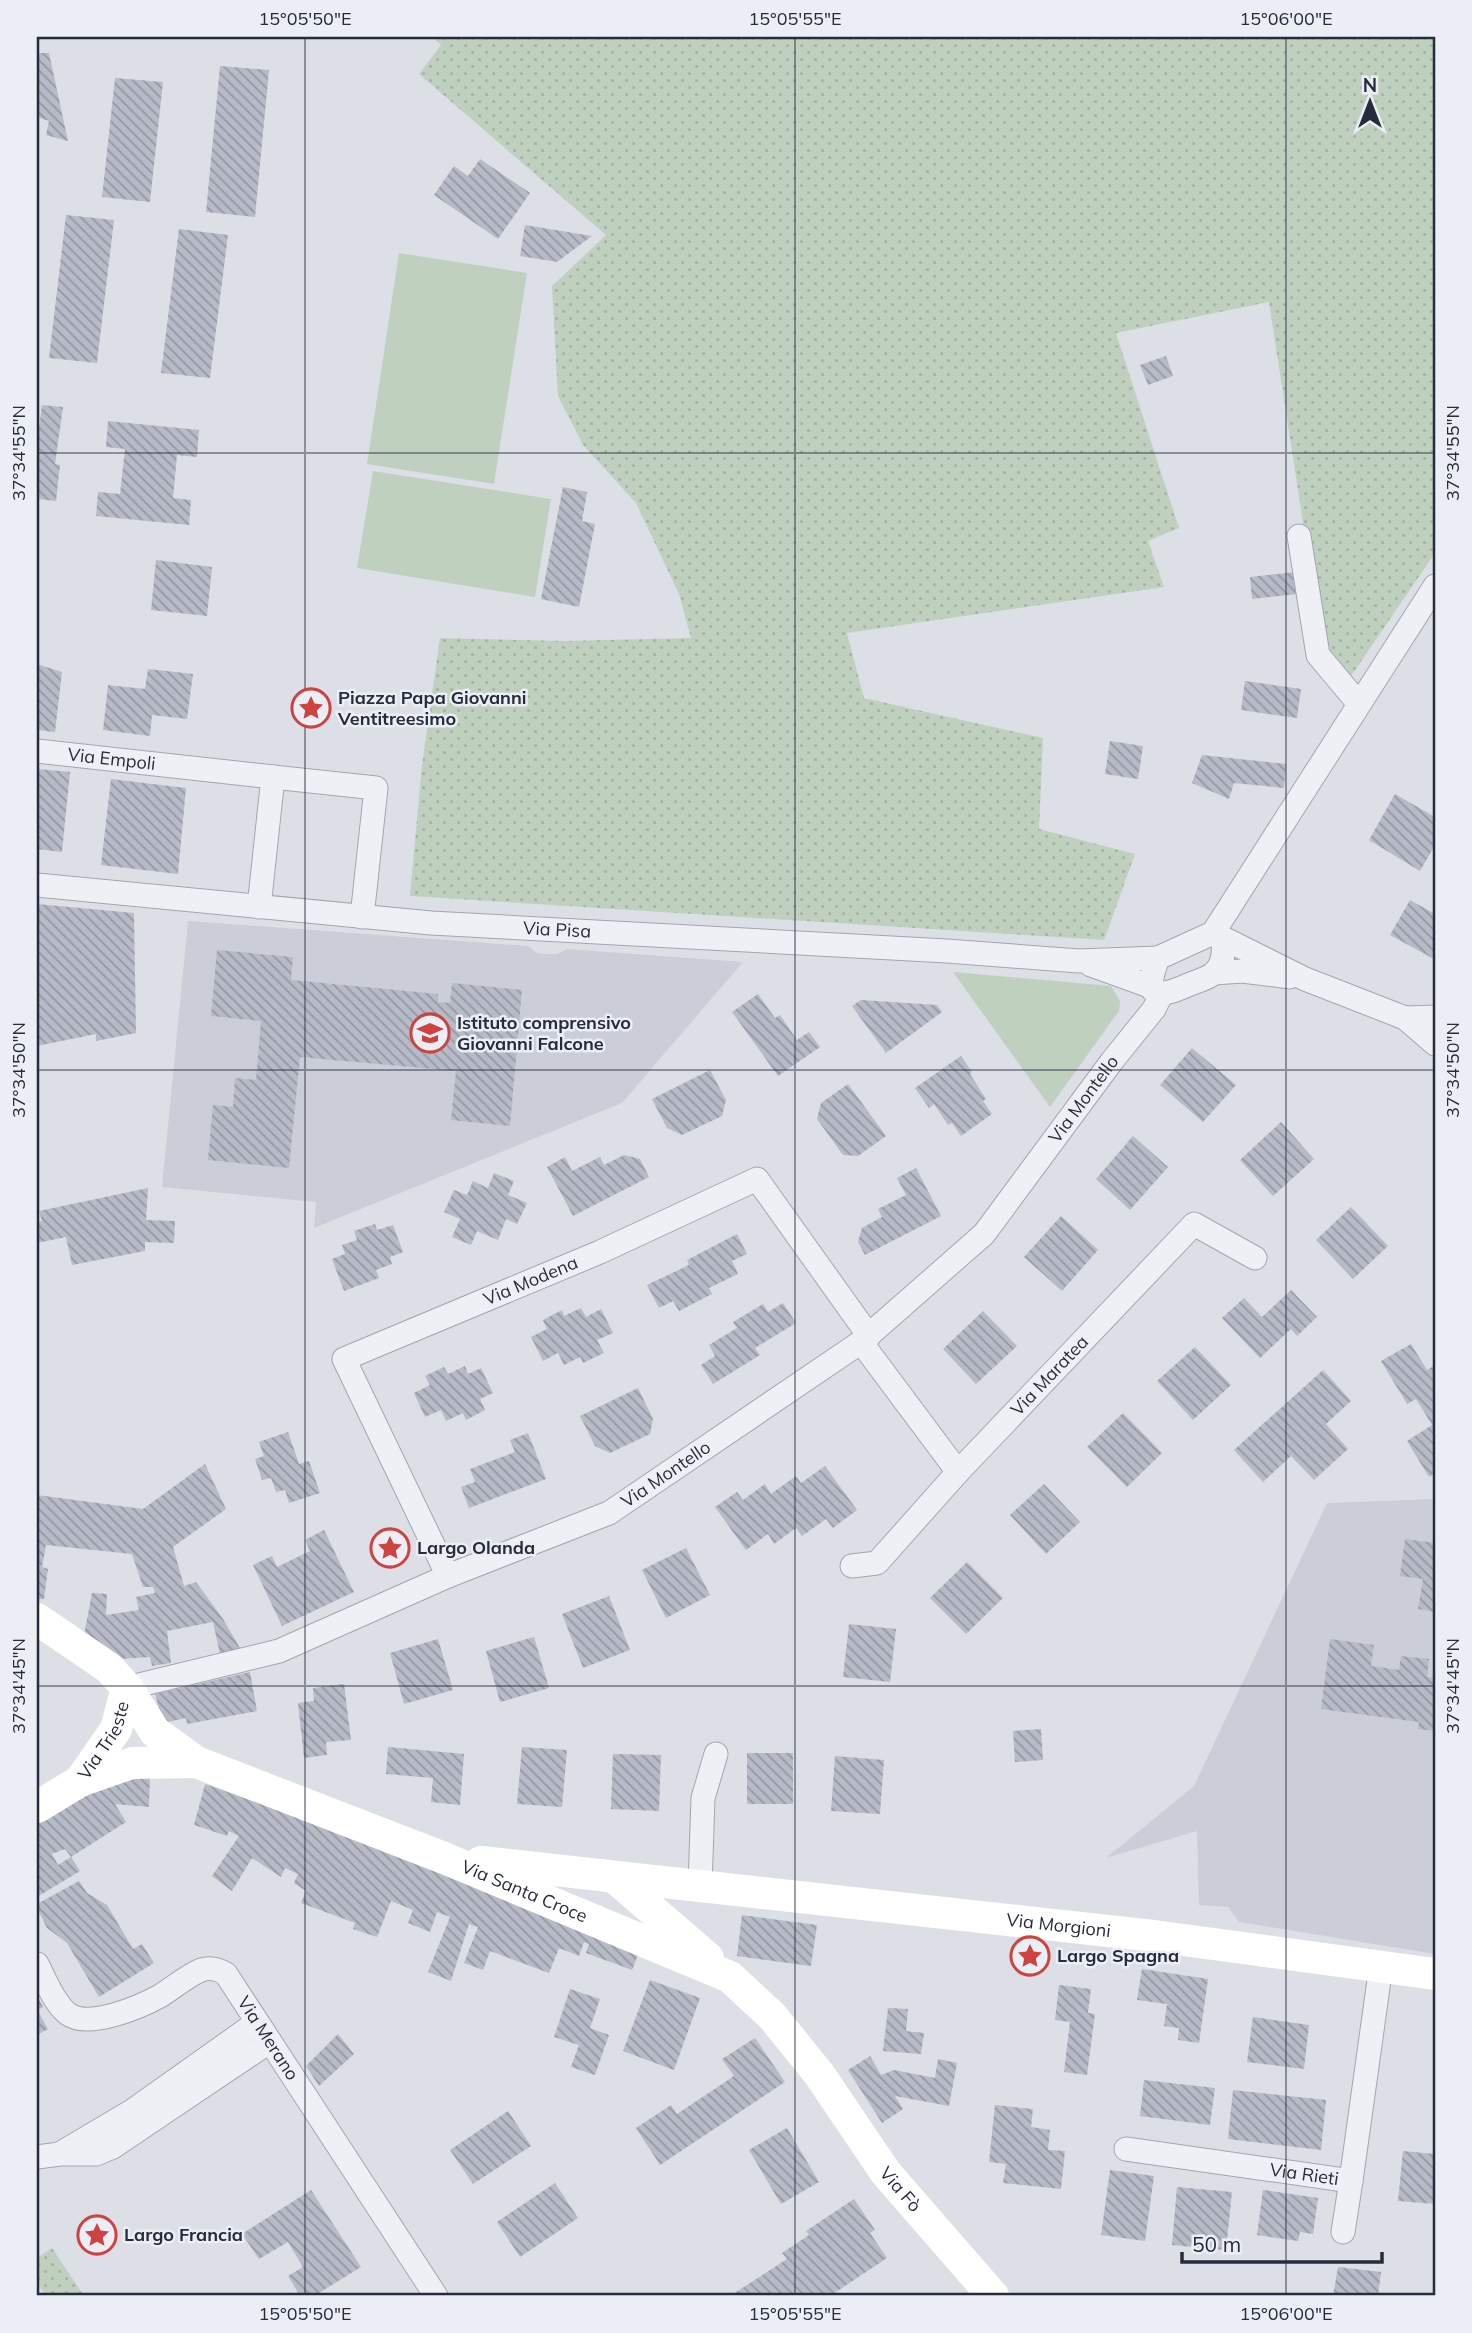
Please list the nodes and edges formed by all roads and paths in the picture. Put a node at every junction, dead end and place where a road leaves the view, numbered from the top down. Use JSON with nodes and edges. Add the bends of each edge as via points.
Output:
{"nodes":[{"id":1,"x":1299,"y":536,"type":"dead end"},
{"id":2,"x":1435,"y":586,"type":"edge"},
{"id":3,"x":1359,"y":704,"type":"junction"},
{"id":4,"x":37,"y":751,"type":"edge"},
{"id":5,"x":273,"y":776,"type":"junction"},
{"id":6,"x":37,"y":885,"type":"edge"},
{"id":7,"x":259,"y":907,"type":"junction"},
{"id":8,"x":362,"y":917,"type":"junction"},
{"id":9,"x":1218,"y":936,"type":"junction"},
{"id":10,"x":1158,"y":958,"type":"junction"},
{"id":11,"x":1079,"y":961,"type":"junction"},
{"id":12,"x":1214,"y":973,"type":"junction"},
{"id":13,"x":1305,"y":979,"type":"junction"},
{"id":14,"x":1156,"y":991,"type":"junction"},
{"id":15,"x":1435,"y":1017,"type":"edge"},
{"id":16,"x":1405,"y":1018,"type":"junction"},
{"id":17,"x":1435,"y":1044,"type":"edge"},
{"id":18,"x":1255,"y":1258,"type":"dead end"},
{"id":19,"x":865,"y":1339,"type":"junction"},
{"id":20,"x":958,"y":1472,"type":"junction"},
{"id":21,"x":852,"y":1566,"type":"dead end"},
{"id":22,"x":448,"y":1576,"type":"junction"},
{"id":23,"x":37,"y":1619,"type":"edge"},
{"id":24,"x":127,"y":1688,"type":"junction"},
{"id":25,"x":716,"y":1754,"type":"dead end"},
{"id":26,"x":196,"y":1762,"type":"junction"},
{"id":27,"x":80,"y":1781,"type":"junction"},
{"id":28,"x":37,"y":1807,"type":"edge"},
{"id":29,"x":444,"y":1858,"type":"junction"},
{"id":30,"x":599,"y":1875,"type":"junction"},
{"id":31,"x":690,"y":1885,"type":"junction"},
{"id":32,"x":576,"y":1913,"type":"junction"},
{"id":33,"x":671,"y":1927,"type":"junction"},
{"id":34,"x":37,"y":1964,"type":"edge"},
{"id":35,"x":1381,"y":1966,"type":"junction"},
{"id":36,"x":1435,"y":1974,"type":"edge"},
{"id":37,"x":730,"y":1977,"type":"junction"},
{"id":38,"x":256,"y":2023,"type":"junction"},
{"id":39,"x":269,"y":2042,"type":"junction"},
{"id":40,"x":819,"y":2074,"type":"joint"},
{"id":41,"x":1126,"y":2149,"type":"dead end"},
{"id":42,"x":48,"y":2155,"type":"edge"},
{"id":43,"x":1351,"y":2181,"type":"junction"},
{"id":44,"x":1343,"y":2232,"type":"dead end"},
{"id":45,"x":436,"y":2296,"type":"edge"},
{"id":46,"x":993,"y":2296,"type":"edge"}],
"edges":[{"from":1,"to":3,"type":"street","via":[[1318,655]]},
{"from":2,"to":3,"type":"street"},
{"from":3,"to":9,"type":"street"},
{"from":4,"to":5,"type":"street","name":"Via Empoli"},
{"from":5,"to":7,"type":"street"},
{"from":5,"to":8,"type":"street","name":"Via Empoli","via":[[376,788]]},
{"from":6,"to":7,"type":"street","name":"Via Pisa"},
{"from":7,"to":8,"type":"street","name":"Via Pisa"},
{"from":8,"to":11,"type":"street","name":"Via Pisa"},
{"from":9,"to":10,"type":"street"},
{"from":9,"to":12,"type":"street","via":[[1224,954]]},
{"from":9,"to":13,"type":"street"},
{"from":10,"to":11,"type":"street","name":"Via Pisa"},
{"from":10,"to":14,"type":"street","via":[[1152,974]]},
{"from":11,"to":14,"type":"street","name":"Via Pisa"},
{"from":12,"to":13,"type":"street","via":[[1242,971]]},
{"from":12,"to":14,"type":"street"},
{"from":13,"to":16,"type":"street"},
{"from":14,"to":19,"type":"street","name":"Via Montello","via":[[1154,1009],[984,1234]]},
{"from":15,"to":16,"type":"street"},
{"from":16,"to":17,"type":"street"},
{"from":18,"to":20,"type":"street","name":"Via Maratea","via":[[1194,1224]]},
{"from":19,"to":20,"type":"street"},
{"from":19,"to":22,"type":"street","name":"Via Montello","via":[[609,1513]]},
{"from":19,"to":22,"type":"street","name":"Via Modena","via":[[757,1179],[600,1252],[344,1359]]},
{"from":20,"to":21,"type":"street","name":"Via Maratea","via":[[877,1563]]},
{"from":22,"to":24,"type":"street","name":"Via Montello","via":[[279,1651]]},
{"from":23,"to":24,"type":"street","via":[[109,1668]]},
{"from":24,"to":26,"type":"street","via":[[155,1732]]},
{"from":24,"to":27,"type":"street","name":"Via Trieste","via":[[116,1729]]},
{"from":25,"to":31,"type":"street","via":[[702,1798]]},
{"from":26,"to":27,"type":"street","via":[[132,1763]]},
{"from":26,"to":29,"type":"street","name":"Via Santa Croce"},
{"from":27,"to":28,"type":"street","name":"Via Trieste"},
{"from":29,"to":30,"type":"street","name":"Via Morgioni"},
{"from":29,"to":32,"type":"street","name":"Via Santa Croce"},
{"from":30,"to":31,"type":"street","name":"Via Morgioni"},
{"from":30,"to":32,"type":"street"},
{"from":30,"to":33,"type":"street"},
{"from":31,"to":33,"type":"street"},
{"from":31,"to":35,"type":"street","name":"Via Morgioni"},
{"from":32,"to":37,"type":"street","name":"Via Santa Croce"},
{"from":33,"to":37,"type":"street"},
{"from":34,"to":38,"type":"street","name":"Via Merano","via":[[69,2014],[85,2019],[103,2018],[156,1998],[201,1970],[215,1968],[226,1974]]},
{"from":35,"to":36,"type":"street","name":"Via Morgioni"},
{"from":35,"to":43,"type":"street","name":"Via Rieti"},
{"from":37,"to":40,"type":"street","name":"Via Santa Croce","via":[[772,2016]]},
{"from":38,"to":39,"type":"street","name":"Via Merano"},
{"from":38,"to":42,"type":"street","via":[[132,2110]]},
{"from":39,"to":42,"type":"street","via":[[113,2147],[96,2154]]},
{"from":39,"to":45,"type":"street","name":"Via Merano"},
{"from":40,"to":46,"type":"street","name":"Via Fò","via":[[886,2173]]},
{"from":41,"to":43,"type":"street","name":"Via Rieti"},
{"from":43,"to":44,"type":"street"}]}
